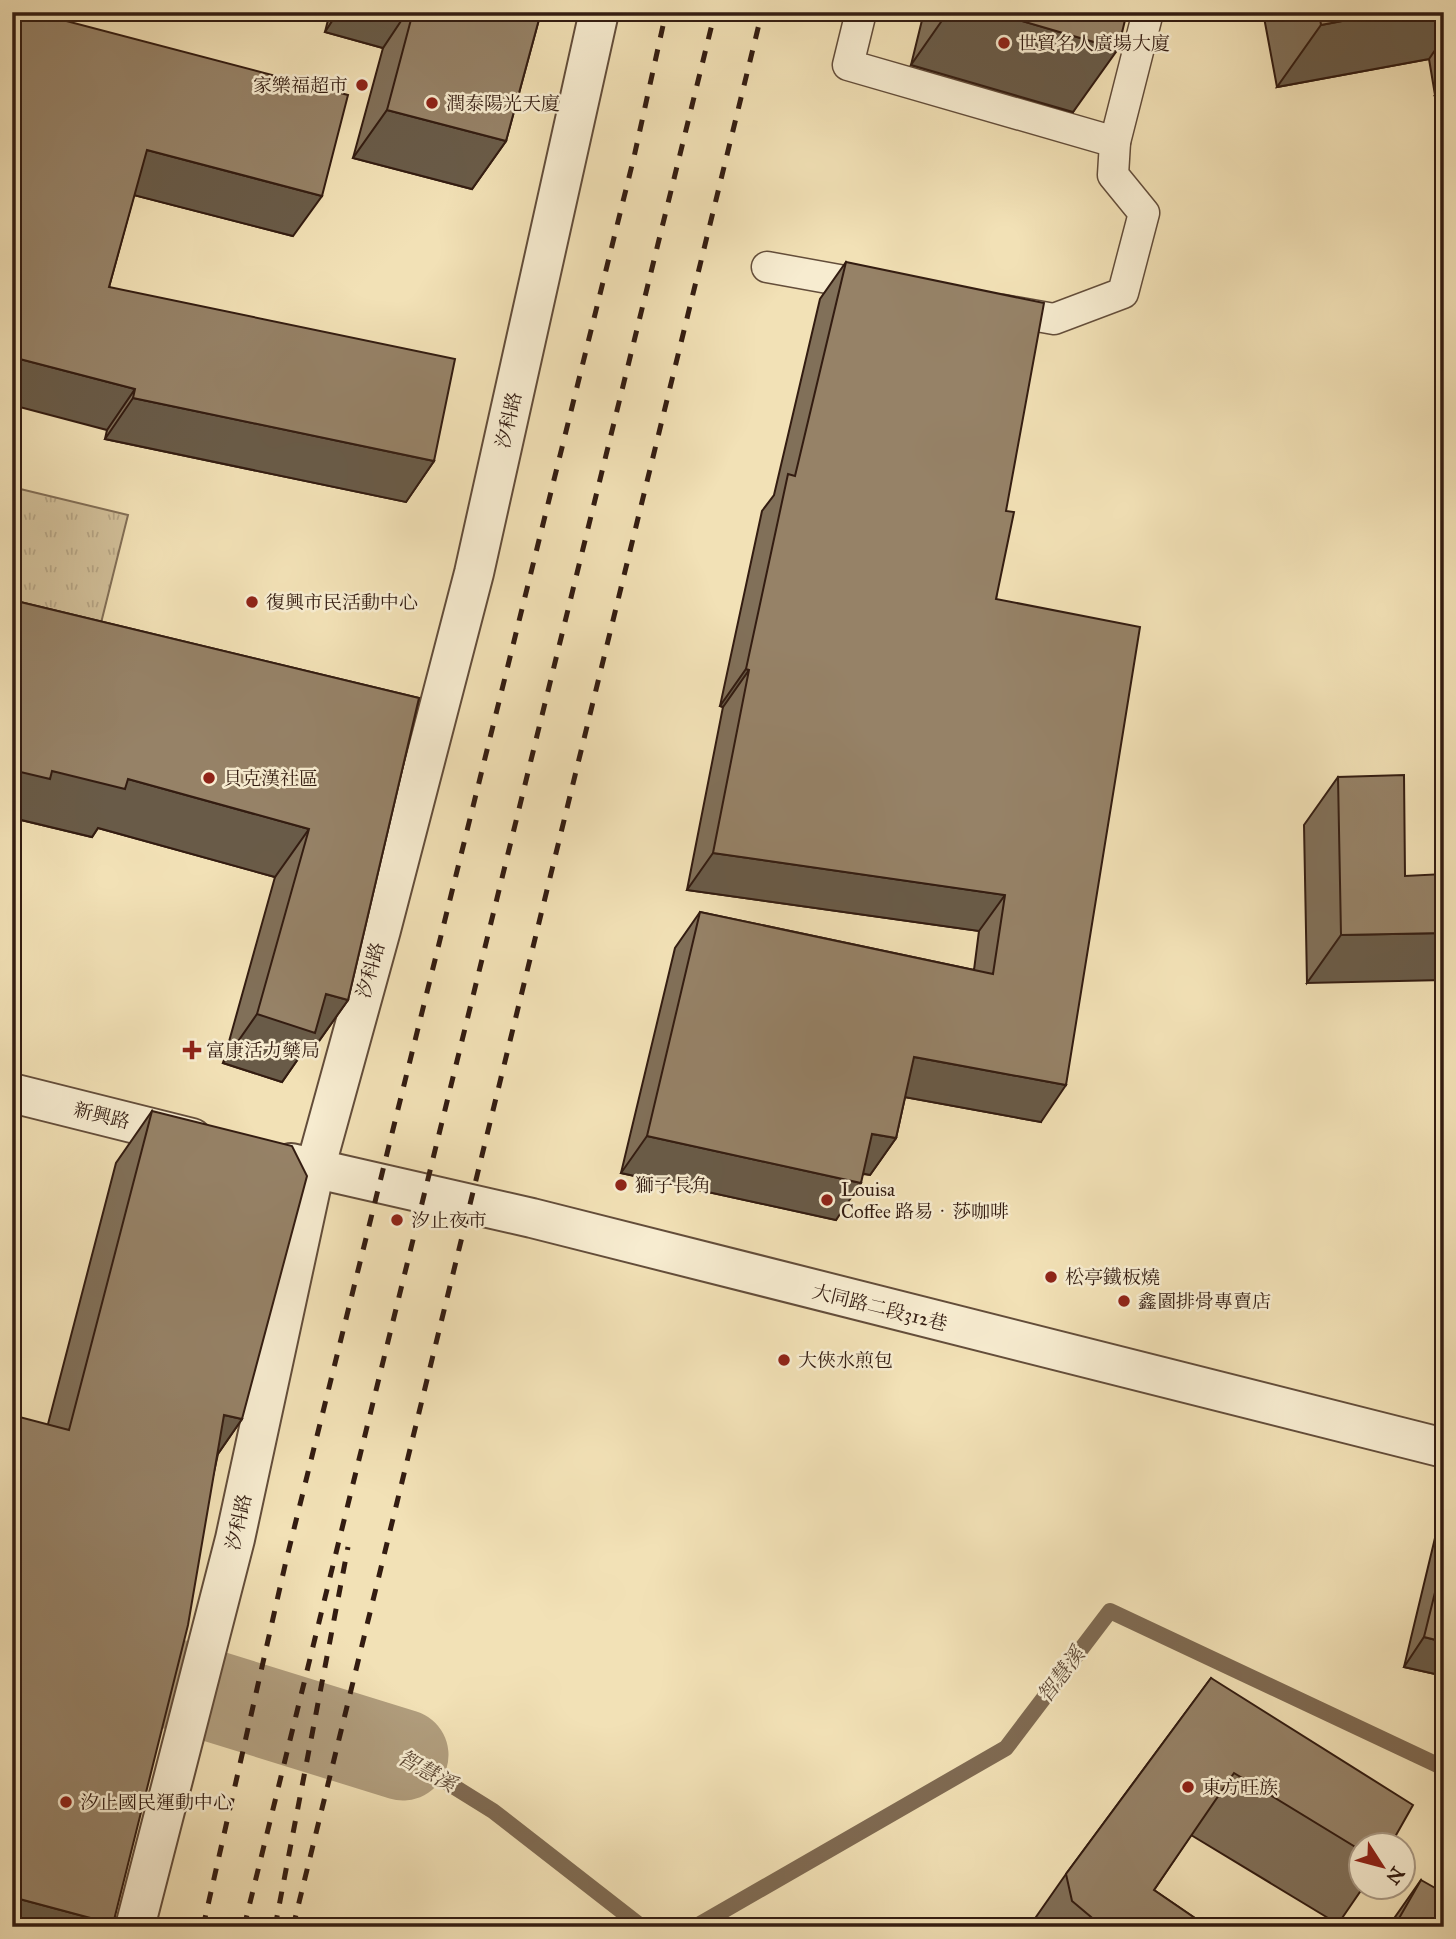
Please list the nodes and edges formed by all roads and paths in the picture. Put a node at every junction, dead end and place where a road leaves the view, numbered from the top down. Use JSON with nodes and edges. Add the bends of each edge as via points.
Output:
{"nodes":[{"id":1,"x":598,"y":12,"type":"edge"},
{"id":2,"x":862,"y":12,"type":"edge"},
{"id":3,"x":1148,"y":12,"type":"edge"},
{"id":4,"x":1115,"y":142,"type":"junction"},
{"id":5,"x":767,"y":267,"type":"dead end"},
{"id":6,"x":904,"y":292,"type":"edge"},
{"id":7,"x":972,"y":304,"type":"edge"},
{"id":8,"x":12,"y":1093,"type":"edge"},
{"id":9,"x":224,"y":1146,"type":"edge"},
{"id":10,"x":263,"y":1156,"type":"edge"},
{"id":11,"x":315,"y":1169,"type":"junction"},
{"id":12,"x":1444,"y":1448,"type":"edge"},
{"id":13,"x":135,"y":1927,"type":"edge"}],
"edges":[{"from":1,"to":11,"type":"street","name":"汐科路","via":[[474,573]]},
{"from":2,"to":4,"type":"street","via":[[848,65]]},
{"from":3,"to":4,"type":"street"},
{"from":4,"to":7,"type":"street","via":[[1113,175],[1144,214],[1123,293],[1054,319]]},
{"from":5,"to":6,"type":"street"},
{"from":8,"to":9,"type":"street","name":"新興路"},
{"from":10,"to":11,"type":"street"},
{"from":11,"to":12,"type":"street","name":"大同路二段312巷","via":[[532,1218]]},
{"from":11,"to":13,"type":"street","name":"汐科路","via":[[235,1539]]}]}
